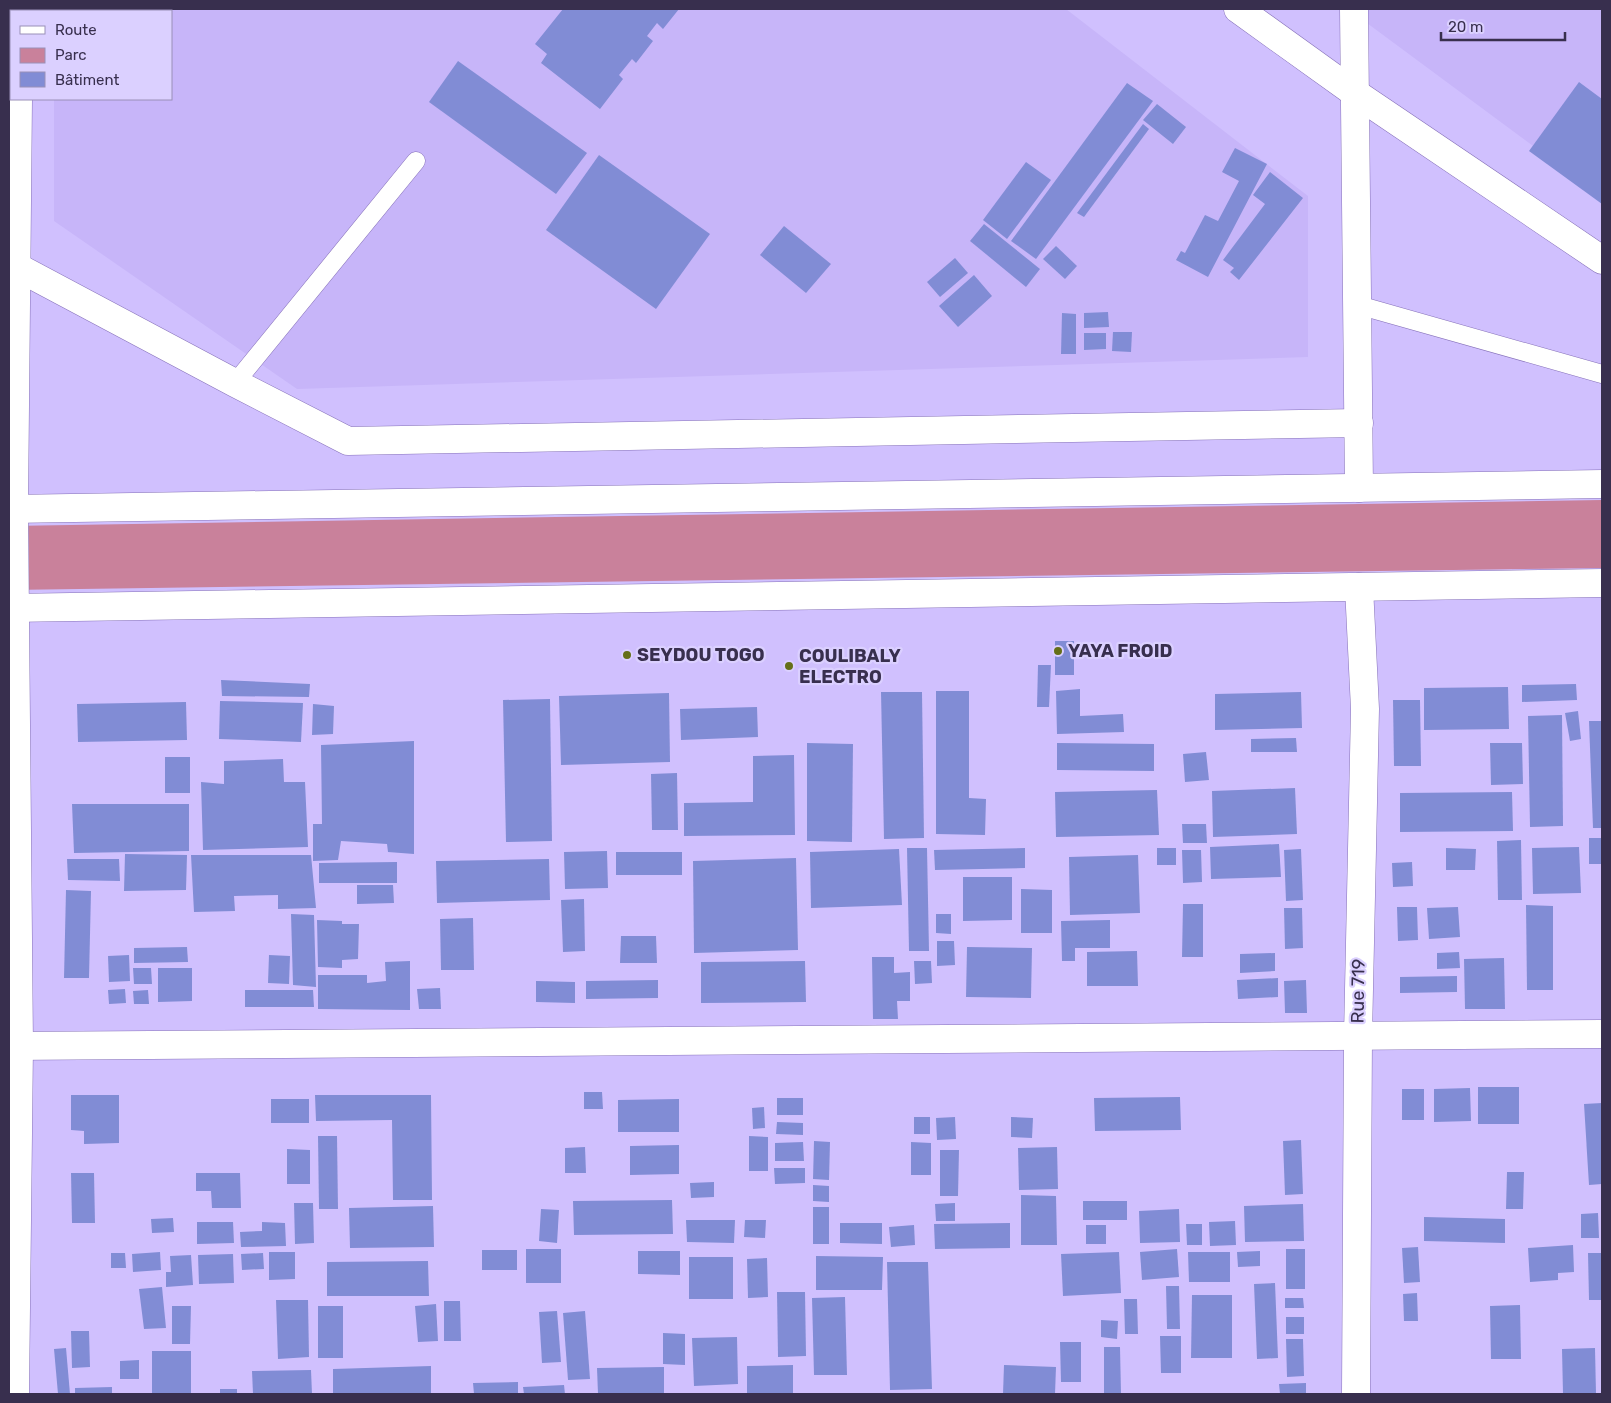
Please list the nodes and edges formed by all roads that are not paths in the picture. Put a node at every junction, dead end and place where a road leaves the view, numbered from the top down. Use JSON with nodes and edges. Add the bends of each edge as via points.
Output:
{"nodes":[{"id":1,"x":1238,"y":9,"type":"edge"},
{"id":2,"x":1354,"y":9,"type":"edge"},
{"id":3,"x":1354,"y":93,"type":"junction"},
{"id":4,"x":18,"y":100,"type":"edge"},
{"id":5,"x":416,"y":161,"type":"dead end"},
{"id":6,"x":1602,"y":260,"type":"edge"},
{"id":7,"x":12,"y":263,"type":"edge"},
{"id":8,"x":1358,"y":305,"type":"junction"},
{"id":9,"x":1602,"y":374,"type":"edge"},
{"id":10,"x":235,"y":383,"type":"junction"},
{"id":11,"x":1359,"y":423,"type":"junction"},
{"id":12,"x":1602,"y":484,"type":"edge"},
{"id":13,"x":1359,"y":488,"type":"junction"},
{"id":14,"x":11,"y":509,"type":"edge"},
{"id":15,"x":1602,"y":583,"type":"edge"},
{"id":16,"x":1359,"y":587,"type":"junction"},
{"id":17,"x":12,"y":608,"type":"edge"},
{"id":18,"x":1602,"y":1034,"type":"edge"},
{"id":19,"x":1358,"y":1036,"type":"junction"},
{"id":20,"x":14,"y":1046,"type":"edge"},
{"id":21,"x":15,"y":1394,"type":"edge"},
{"id":22,"x":1356,"y":1394,"type":"edge"}],
"edges":[{"from":1,"to":3,"type":"street"},
{"from":2,"to":3,"type":"street"},
{"from":3,"to":6,"type":"street"},
{"from":3,"to":8,"type":"street"},
{"from":4,"to":7,"type":"street"},
{"from":5,"to":10,"type":"lane"},
{"from":7,"to":10,"type":"street"},
{"from":7,"to":14,"type":"street"},
{"from":8,"to":9,"type":"lane"},
{"from":8,"to":11,"type":"street"},
{"from":10,"to":11,"type":"street","via":[[348,441]]},
{"from":11,"to":13,"type":"street"},
{"from":12,"to":13,"type":"street"},
{"from":13,"to":14,"type":"street"},
{"from":14,"to":17,"type":"street"},
{"from":15,"to":16,"type":"street"},
{"from":16,"to":17,"type":"street"},
{"from":16,"to":19,"type":"street","name":"Rue 719","via":[[1365,709]]},
{"from":17,"to":20,"type":"street"},
{"from":18,"to":19,"type":"street"},
{"from":19,"to":20,"type":"street"},
{"from":19,"to":22,"type":"street","name":"Rue 719"},
{"from":20,"to":21,"type":"street"}]}
